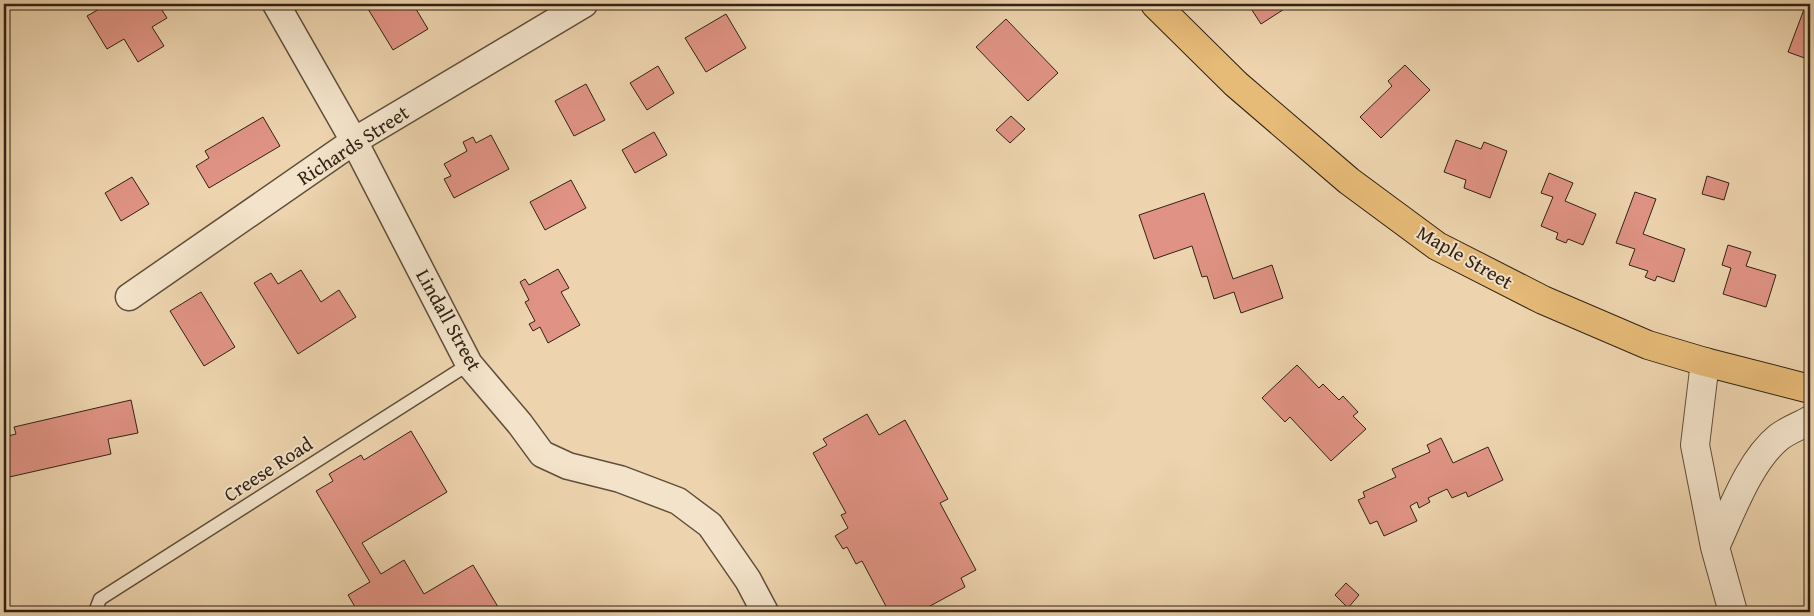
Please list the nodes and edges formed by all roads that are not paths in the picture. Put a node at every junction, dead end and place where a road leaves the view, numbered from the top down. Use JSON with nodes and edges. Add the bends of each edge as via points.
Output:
{"nodes":[{"id":1,"x":276,"y":4,"type":"edge"},
{"id":2,"x":584,"y":4,"type":"edge"},
{"id":3,"x":1155,"y":4,"type":"edge"},
{"id":4,"x":354,"y":141,"type":"junction"},
{"id":5,"x":129,"y":297,"type":"dead end"},
{"id":6,"x":1705,"y":362,"type":"junction"},
{"id":7,"x":469,"y":364,"type":"junction"},
{"id":8,"x":1810,"y":389,"type":"edge"},
{"id":9,"x":1810,"y":420,"type":"edge"},
{"id":10,"x":1714,"y":547,"type":"junction"},
{"id":11,"x":95,"y":612,"type":"edge"},
{"id":12,"x":765,"y":612,"type":"edge"},
{"id":13,"x":1733,"y":612,"type":"edge"}],
"edges":[{"from":1,"to":4,"type":"street","name":"Lindall Street"},
{"from":2,"to":4,"type":"street","name":"Richards Street"},
{"from":3,"to":6,"type":"main road","name":"Maple Street","via":[[1236,84],[1349,181],[1438,246],[1543,300],[1648,345]]},
{"from":4,"to":5,"type":"street","name":"Richards Street"},
{"from":4,"to":7,"type":"street","name":"Lindall Street"},
{"from":6,"to":8,"type":"main road","name":"Maple Street"},
{"from":6,"to":10,"type":"street","via":[[1696,445]]},
{"from":7,"to":11,"type":"lane","name":"Creese Road","via":[[100,599]]},
{"from":7,"to":12,"type":"street","name":"Lindall Street","via":[[542,454],[568,466],[620,479],[678,501],[710,525],[748,580]]},
{"from":9,"to":10,"type":"street","via":[[1780,436],[1766,449]]},
{"from":10,"to":13,"type":"street"}]}
